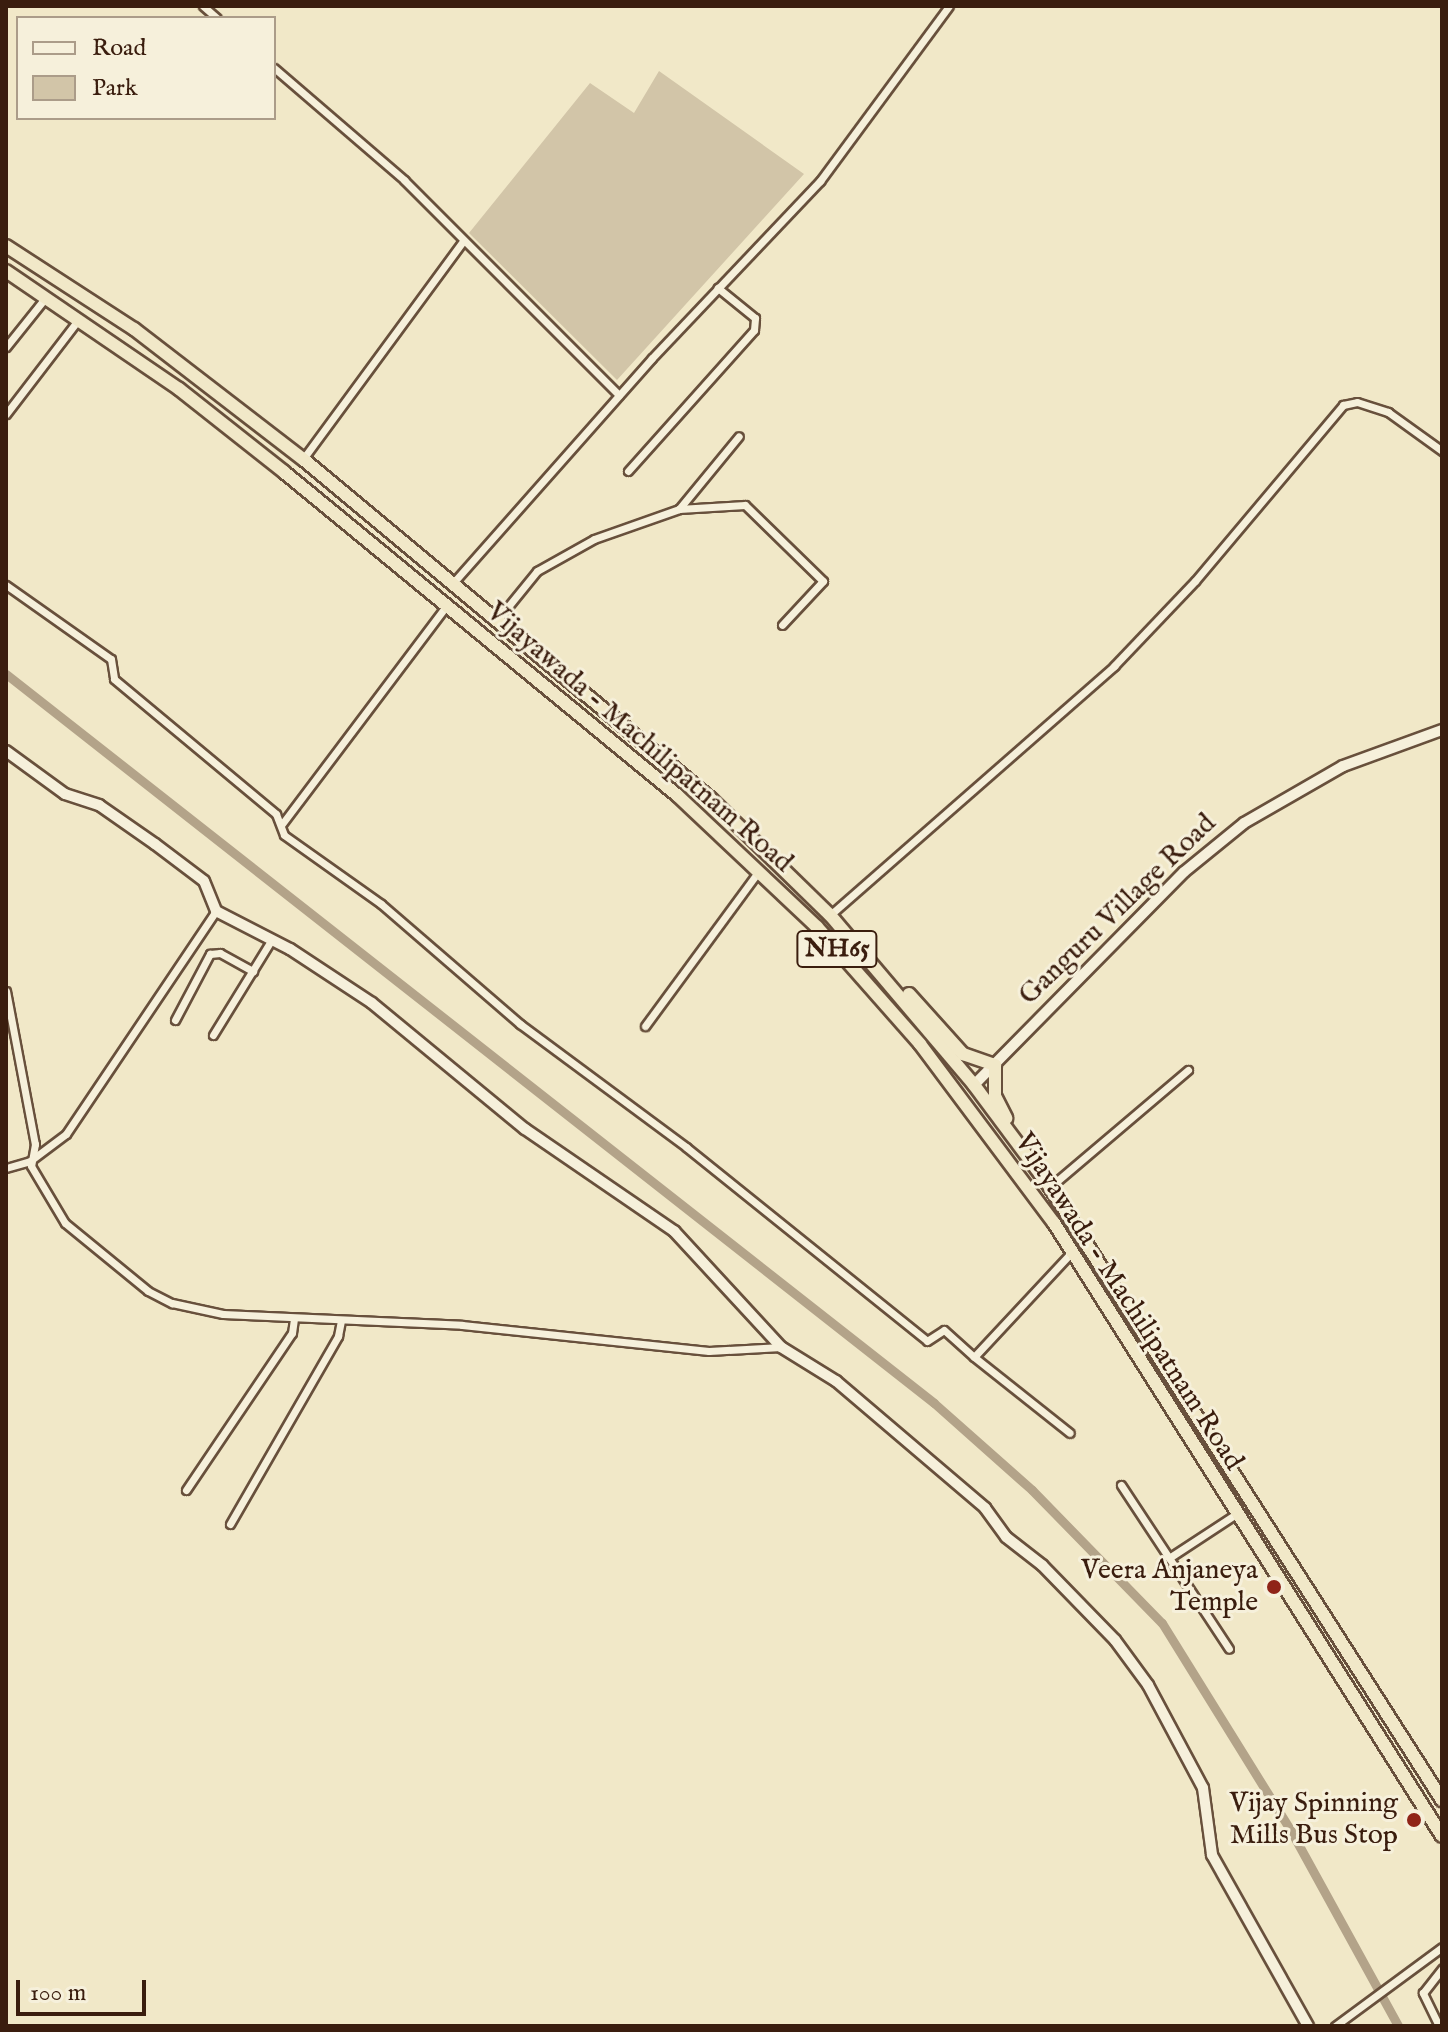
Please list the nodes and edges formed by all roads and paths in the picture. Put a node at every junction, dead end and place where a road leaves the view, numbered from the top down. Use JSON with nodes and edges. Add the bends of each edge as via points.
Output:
{"nodes":[{"id":1,"x":949,"y":6,"type":"edge"},
{"id":2,"x":276,"y":70,"type":"edge"},
{"id":3,"x":463,"y":241,"type":"junction"},
{"id":4,"x":6,"y":246,"type":"edge"},
{"id":5,"x":6,"y":271,"type":"edge"},
{"id":6,"x":718,"y":288,"type":"junction"},
{"id":7,"x":46,"y":297,"type":"junction"},
{"id":8,"x":79,"y":318,"type":"junction"},
{"id":9,"x":6,"y":347,"type":"edge"},
{"id":10,"x":619,"y":395,"type":"junction"},
{"id":11,"x":6,"y":413,"type":"edge"},
{"id":12,"x":739,"y":436,"type":"dead end"},
{"id":13,"x":1442,"y":451,"type":"edge"},
{"id":14,"x":303,"y":459,"type":"junction"},
{"id":15,"x":628,"y":471,"type":"dead end"},
{"id":16,"x":679,"y":509,"type":"junction"},
{"id":17,"x":453,"y":583,"type":"junction"},
{"id":18,"x":6,"y":585,"type":"edge"},
{"id":19,"x":446,"y":606,"type":"junction"},
{"id":20,"x":498,"y":619,"type":"junction"},
{"id":21,"x":782,"y":625,"type":"dead end"},
{"id":22,"x":1442,"y":730,"type":"edge"},
{"id":23,"x":6,"y":751,"type":"edge"},
{"id":24,"x":282,"y":824,"type":"junction"},
{"id":25,"x":760,"y":870,"type":"junction"},
{"id":26,"x":216,"y":911,"type":"junction"},
{"id":27,"x":830,"y":915,"type":"junction"},
{"id":28,"x":272,"y":939,"type":"junction"},
{"id":29,"x":253,"y":971,"type":"junction"},
{"id":30,"x":885,"y":977,"type":"junction"},
{"id":31,"x":6,"y":991,"type":"edge"},
{"id":32,"x":175,"y":1020,"type":"dead end"},
{"id":33,"x":9,"y":1022,"type":"edge"},
{"id":34,"x":645,"y":1026,"type":"dead end"},
{"id":35,"x":213,"y":1035,"type":"dead end"},
{"id":36,"x":995,"y":1065,"type":"junction"},
{"id":37,"x":1188,"y":1070,"type":"dead end"},
{"id":38,"x":974,"y":1085,"type":"junction"},
{"id":39,"x":30,"y":1161,"type":"junction"},
{"id":40,"x":6,"y":1168,"type":"edge"},
{"id":41,"x":1038,"y":1172,"type":"junction"},
{"id":42,"x":1050,"y":1187,"type":"junction"},
{"id":43,"x":1045,"y":1210,"type":"junction"},
{"id":44,"x":1071,"y":1253,"type":"junction"},
{"id":45,"x":294,"y":1319,"type":"junction"},
{"id":46,"x":341,"y":1321,"type":"junction"},
{"id":47,"x":781,"y":1347,"type":"junction"},
{"id":48,"x":974,"y":1357,"type":"junction"},
{"id":49,"x":1070,"y":1433,"type":"dead end"},
{"id":50,"x":1121,"y":1485,"type":"dead end"},
{"id":51,"x":186,"y":1490,"type":"dead end"},
{"id":52,"x":1236,"y":1514,"type":"junction"},
{"id":53,"x":230,"y":1524,"type":"dead end"},
{"id":54,"x":1169,"y":1558,"type":"junction"},
{"id":55,"x":1229,"y":1649,"type":"dead end"},
{"id":56,"x":1442,"y":1800,"type":"edge"},
{"id":57,"x":1442,"y":1836,"type":"edge"},
{"id":58,"x":1442,"y":1947,"type":"edge"},
{"id":59,"x":1442,"y":1969,"type":"edge"},
{"id":60,"x":1308,"y":2026,"type":"edge"},
{"id":61,"x":1335,"y":2026,"type":"edge"},
{"id":62,"x":1439,"y":2026,"type":"edge"}],
"edges":[{"from":1,"to":6,"type":"street","via":[[820,181]]},
{"from":2,"to":3,"type":"street","via":[[404,180]]},
{"from":3,"to":10,"type":"street"},
{"from":3,"to":14,"type":"street"},
{"from":4,"to":14,"type":"highway","name":"Vijayawada - Machilipatnam Road","number":"NH65","via":[[134,329]]},
{"from":5,"to":7,"type":"highway","name":"Vijayawada - Machilipatnam Road","number":"NH65"},
{"from":6,"to":10,"type":"street"},
{"from":6,"to":15,"type":"street","via":[[752,315],[754,330]]},
{"from":7,"to":8,"type":"highway","name":"Vijayawada - Machilipatnam Road","number":"NH65"},
{"from":7,"to":9,"type":"street"},
{"from":8,"to":11,"type":"street"},
{"from":8,"to":19,"type":"highway","name":"Vijayawada - Machilipatnam Road","number":"NH65","via":[[220,420]]},
{"from":10,"to":17,"type":"street"},
{"from":12,"to":16,"type":"street"},
{"from":13,"to":27,"type":"street","via":[[1388,412],[1357,402],[1343,405],[1195,581],[1114,666]]},
{"from":14,"to":17,"type":"highway","name":"Vijayawada - Machilipatnam Road","number":"NH65"},
{"from":16,"to":20,"type":"street","via":[[623,526],[537,571]]},
{"from":16,"to":21,"type":"street","via":[[745,505],[823,581]]},
{"from":17,"to":20,"type":"highway","name":"Vijayawada - Machilipatnam Road","number":"NH65"},
{"from":18,"to":24,"type":"street","via":[[111,659],[114,679]]},
{"from":19,"to":24,"type":"street"},
{"from":19,"to":25,"type":"highway","name":"Vijayawada - Machilipatnam Road","number":"NH65"},
{"from":20,"to":27,"type":"highway","name":"Vijayawada - Machilipatnam Road","number":"NH65","via":[[711,799]]},
{"from":22,"to":36,"type":"street","name":"Ganguru Village Road","via":[[1343,766],[1244,823],[1184,872]]},
{"from":23,"to":26,"type":"street","via":[[65,794],[99,805],[204,881]]},
{"from":24,"to":48,"type":"street","via":[[284,835],[381,904],[520,1024],[686,1147],[914,1331],[927,1341],[944,1330]]},
{"from":25,"to":34,"type":"street"},
{"from":25,"to":43,"type":"highway","name":"Vijayawada - Machilipatnam Road","number":"NH65","via":[[913,1035]]},
{"from":26,"to":28,"type":"street"},
{"from":26,"to":39,"type":"street","via":[[66,1134]]},
{"from":27,"to":30,"type":"highway","name":"Vijayawada - Machilipatnam Road","number":"NH65"},
{"from":28,"to":29,"type":"street"},
{"from":28,"to":47,"type":"street","via":[[372,1003],[525,1129],[674,1231],[713,1268],[727,1295]]},
{"from":29,"to":32,"type":"street","via":[[220,953],[210,954]]},
{"from":29,"to":35,"type":"street"},
{"from":30,"to":36,"type":"highway","via":[[904,988],[963,1054]]},
{"from":30,"to":38,"type":"highway","name":"Vijayawada - Machilipatnam Road","number":"NH65"},
{"from":31,"to":33,"type":"street"},
{"from":33,"to":39,"type":"street","via":[[35,1144]]},
{"from":36,"to":38,"type":"street","name":"Ganguru Village Road"},
{"from":36,"to":41,"type":"highway","via":[[995,1096]]},
{"from":37,"to":42,"type":"street"},
{"from":38,"to":41,"type":"highway","name":"Vijayawada - Machilipatnam Road","number":"NH65"},
{"from":38,"to":43,"type":"highway","via":[[970,1094],[1038,1190]]},
{"from":39,"to":40,"type":"street"},
{"from":39,"to":45,"type":"street","via":[[65,1223],[148,1291],[189,1309]]},
{"from":41,"to":42,"type":"highway","name":"Vijayawada - Machilipatnam Road","number":"NH65"},
{"from":42,"to":56,"type":"highway","name":"Vijayawada - Machilipatnam Road","number":"NH65"},
{"from":43,"to":44,"type":"highway","name":"Vijayawada - Machilipatnam Road","number":"NH65"},
{"from":44,"to":48,"type":"street"},
{"from":44,"to":52,"type":"highway","name":"Vijayawada - Machilipatnam Road","number":"NH65"},
{"from":45,"to":46,"type":"street"},
{"from":45,"to":51,"type":"street","via":[[292,1333]]},
{"from":46,"to":47,"type":"street","via":[[462,1325],[709,1351]]},
{"from":46,"to":53,"type":"street","via":[[338,1336]]},
{"from":47,"to":60,"type":"street","via":[[836,1381],[975,1499],[1006,1537],[1042,1565],[1128,1654],[1203,1788],[1212,1855]]},
{"from":48,"to":49,"type":"street"},
{"from":50,"to":54,"type":"street"},
{"from":52,"to":54,"type":"street"},
{"from":52,"to":57,"type":"highway","name":"Vijayawada - Machilipatnam Road","number":"NH65"},
{"from":54,"to":55,"type":"street"},
{"from":58,"to":61,"type":"street","via":[[1396,1986]]},
{"from":59,"to":62,"type":"street","via":[[1423,1993]]}]}
